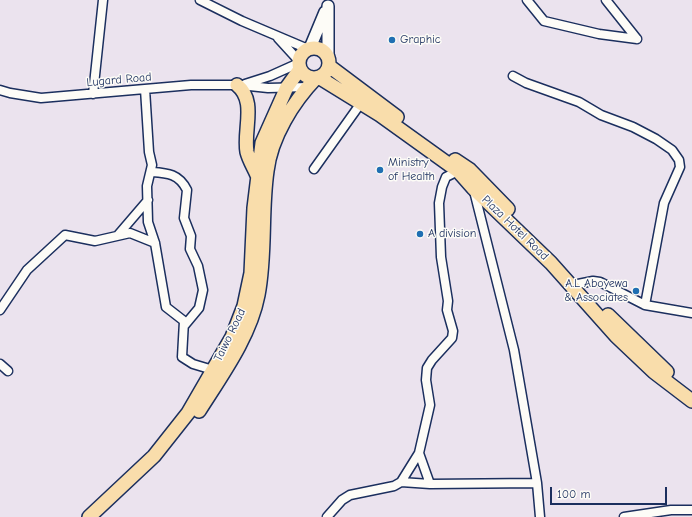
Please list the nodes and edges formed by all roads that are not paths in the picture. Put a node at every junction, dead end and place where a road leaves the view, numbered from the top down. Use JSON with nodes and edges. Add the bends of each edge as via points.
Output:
{"nodes":[{"id":1,"x":103,"y":0,"type":"edge"},
{"id":2,"x":200,"y":0,"type":"edge"},
{"id":3,"x":527,"y":0,"type":"edge"},
{"id":4,"x":606,"y":0,"type":"edge"},
{"id":5,"x":328,"y":3,"type":"edge"},
{"id":6,"x":276,"y":36,"type":"junction"},
{"id":7,"x":309,"y":48,"type":"junction"},
{"id":8,"x":328,"y":62,"type":"junction"},
{"id":9,"x":299,"y":65,"type":"junction"},
{"id":10,"x":513,"y":76,"type":"dead end"},
{"id":11,"x":315,"y":81,"type":"junction"},
{"id":12,"x":238,"y":85,"type":"junction"},
{"id":13,"x":287,"y":87,"type":"junction"},
{"id":14,"x":145,"y":89,"type":"junction"},
{"id":15,"x":0,"y":90,"type":"edge"},
{"id":16,"x":93,"y":94,"type":"junction"},
{"id":17,"x":361,"y":103,"type":"junction"},
{"id":18,"x":314,"y":169,"type":"dead end"},
{"id":19,"x":464,"y":171,"type":"junction"},
{"id":20,"x":152,"y":172,"type":"junction"},
{"id":21,"x":257,"y":175,"type":"junction"},
{"id":22,"x":473,"y":188,"type":"junction"},
{"id":23,"x":148,"y":200,"type":"junction"},
{"id":24,"x":118,"y":235,"type":"junction"},
{"id":25,"x":155,"y":243,"type":"junction"},
{"id":26,"x":578,"y":284,"type":"junction"},
{"id":27,"x":645,"y":305,"type":"junction"},
{"id":28,"x":0,"y":310,"type":"edge"},
{"id":29,"x":692,"y":314,"type":"edge"},
{"id":30,"x":184,"y":326,"type":"junction"},
{"id":31,"x":0,"y":364,"type":"edge"},
{"id":32,"x":213,"y":370,"type":"junction"},
{"id":33,"x":8,"y":371,"type":"dead end"},
{"id":34,"x":692,"y":392,"type":"edge"},
{"id":35,"x":692,"y":401,"type":"edge"},
{"id":36,"x":419,"y":453,"type":"junction"},
{"id":37,"x":400,"y":482,"type":"junction"},
{"id":38,"x":537,"y":483,"type":"junction"},
{"id":39,"x":430,"y":484,"type":"junction"},
{"id":40,"x":692,"y":510,"type":"edge"},
{"id":41,"x":89,"y":517,"type":"edge"},
{"id":42,"x":100,"y":517,"type":"edge"},
{"id":43,"x":327,"y":517,"type":"edge"},
{"id":44,"x":540,"y":517,"type":"edge"},
{"id":45,"x":624,"y":517,"type":"edge"}],
"edges":[{"from":1,"to":16,"type":"street"},
{"from":2,"to":6,"type":"street"},
{"from":3,"to":4,"type":"street","via":[[544,21],[600,34],[637,39]]},
{"from":5,"to":7,"type":"street"},
{"from":5,"to":8,"type":"street"},
{"from":6,"to":7,"type":"street"},
{"from":6,"to":9,"type":"street"},
{"from":7,"to":8,"type":"main road","via":[[323,52]]},
{"from":7,"to":9,"type":"main road","via":[[302,54]]},
{"from":8,"to":11,"type":"main road","via":[[326,73]]},
{"from":8,"to":19,"type":"main road","name":"Plaza Hotel Road"},
{"from":9,"to":11,"type":"main road","via":[[304,75]]},
{"from":9,"to":12,"type":"street"},
{"from":9,"to":13,"type":"main road","name":"Taiwo Road"},
{"from":10,"to":27,"type":"street","via":[[633,127],[672,150],[679,160],[680,167],[664,203]]},
{"from":11,"to":13,"type":"street"},
{"from":11,"to":17,"type":"main road","name":"Plaza Hotel Road"},
{"from":11,"to":42,"type":"main road","name":"Taiwo Road","via":[[280,130],[270,157],[258,296],[245,333],[184,432],[147,476]]},
{"from":12,"to":13,"type":"street"},
{"from":12,"to":14,"type":"street","name":"Lugard Road","via":[[191,85]]},
{"from":12,"to":21,"type":"main road","via":[[245,93],[248,105],[247,153]]},
{"from":13,"to":21,"type":"main road","name":"Taiwo Road","via":[[262,143]]},
{"from":14,"to":16,"type":"street","name":"Lugard Road"},
{"from":14,"to":20,"type":"street"},
{"from":15,"to":16,"type":"street","name":"Lugard Road","via":[[41,98]]},
{"from":17,"to":18,"type":"street"},
{"from":17,"to":19,"type":"main road","name":"Plaza Hotel Road"},
{"from":19,"to":22,"type":"main road","name":"Plaza Hotel Road"},
{"from":19,"to":26,"type":"main road","name":"Plaza Hotel Road"},
{"from":19,"to":36,"type":"street","via":[[446,177],[439,203],[441,257],[448,301],[447,310],[453,331],[452,338],[427,368],[430,405]]},
{"from":20,"to":23,"type":"street","via":[[147,186]]},
{"from":20,"to":30,"type":"street","via":[[168,173],[178,178],[187,190],[184,218],[191,236],[190,249],[198,266],[203,290],[199,308]]},
{"from":21,"to":32,"type":"main road","name":"Taiwo Road","via":[[251,273],[244,306],[232,337]]},
{"from":22,"to":35,"type":"main road","name":"Plaza Hotel Road","via":[[551,263],[616,336],[654,372]]},
{"from":22,"to":38,"type":"street","via":[[514,350]]},
{"from":23,"to":24,"type":"street"},
{"from":23,"to":25,"type":"street","via":[[148,222]]},
{"from":24,"to":25,"type":"street","via":[[135,234]]},
{"from":24,"to":28,"type":"street","via":[[95,241],[65,235],[60,237],[48,252],[27,270]]},
{"from":25,"to":30,"type":"street","via":[[166,307],[184,321]]},
{"from":26,"to":27,"type":"street","via":[[600,282]]},
{"from":26,"to":34,"type":"main road","name":"Plaza Hotel Road","via":[[661,367]]},
{"from":27,"to":29,"type":"street"},
{"from":30,"to":32,"type":"street","via":[[182,357],[193,364]]},
{"from":31,"to":33,"type":"street"},
{"from":32,"to":41,"type":"main road","name":"Taiwo Road","via":[[188,413],[154,456]]},
{"from":36,"to":37,"type":"street"},
{"from":36,"to":39,"type":"street"},
{"from":37,"to":39,"type":"street"},
{"from":37,"to":43,"type":"street","via":[[394,486],[350,495]]},
{"from":38,"to":39,"type":"street"},
{"from":38,"to":44,"type":"street"},
{"from":40,"to":45,"type":"street","via":[[671,510]]}]}
